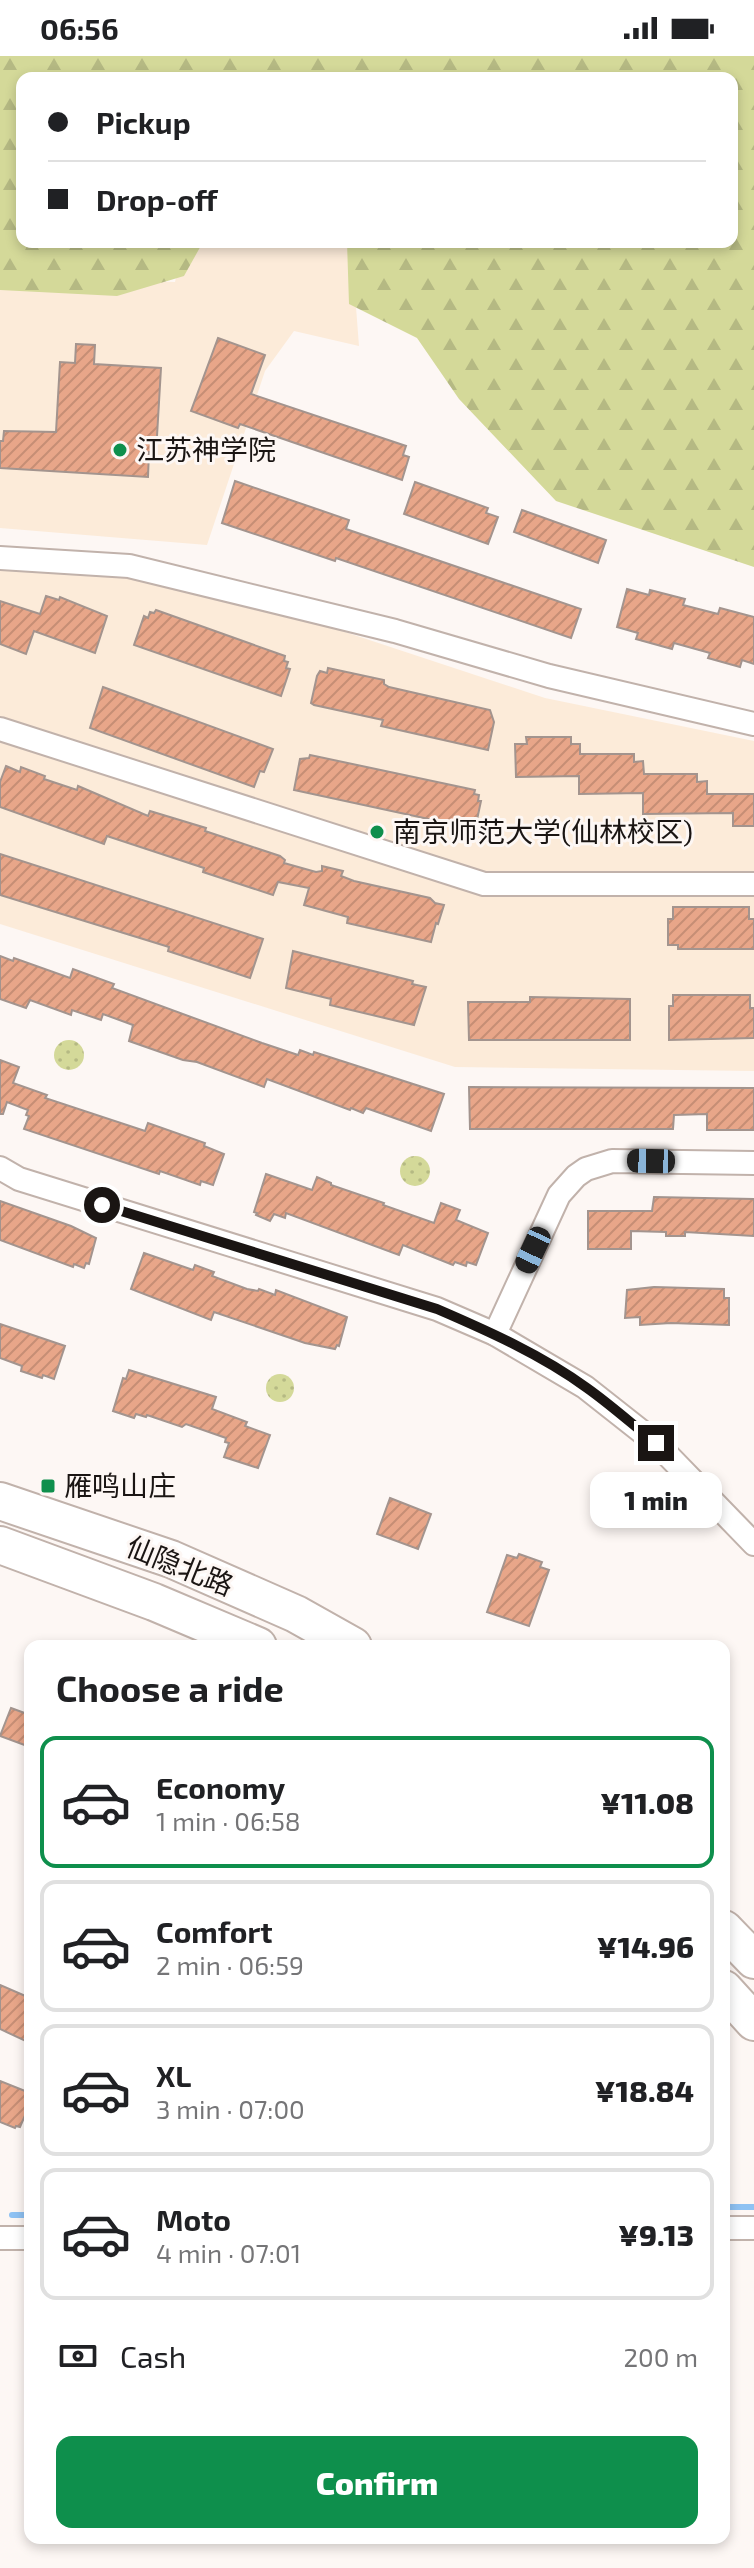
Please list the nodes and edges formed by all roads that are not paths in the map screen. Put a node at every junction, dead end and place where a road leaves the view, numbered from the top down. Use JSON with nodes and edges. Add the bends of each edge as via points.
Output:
{"nodes":[{"id":1,"x":0,"y":558,"type":"edge"},
{"id":2,"x":754,"y":724,"type":"edge"},
{"id":3,"x":0,"y":729,"type":"edge"},
{"id":4,"x":754,"y":884,"type":"edge"},
{"id":5,"x":754,"y":1163,"type":"edge"},
{"id":6,"x":0,"y":1168,"type":"edge"},
{"id":7,"x":495,"y":1334,"type":"junction"},
{"id":8,"x":0,"y":1501,"type":"edge"},
{"id":9,"x":754,"y":1544,"type":"edge"},
{"id":10,"x":0,"y":1545,"type":"edge"},
{"id":11,"x":244,"y":1640,"type":"edge"},
{"id":12,"x":342,"y":1640,"type":"edge"},
{"id":13,"x":730,"y":1935,"type":"edge"},
{"id":14,"x":754,"y":1960,"type":"edge"},
{"id":15,"x":730,"y":1996,"type":"edge"},
{"id":16,"x":754,"y":2022,"type":"edge"},
{"id":17,"x":730,"y":2228,"type":"edge"},
{"id":18,"x":754,"y":2228,"type":"edge"},
{"id":19,"x":0,"y":2238,"type":"edge"},
{"id":20,"x":24,"y":2238,"type":"edge"}],
"edges":[{"from":1,"to":2,"type":"street","via":[[129,566]]},
{"from":3,"to":4,"type":"street","via":[[484,884]]},
{"from":5,"to":7,"type":"street","via":[[612,1161],[586,1169],[559,1195]]},
{"from":6,"to":7,"type":"street","via":[[19,1179],[437,1309]]},
{"from":7,"to":9,"type":"street","via":[[585,1387],[656,1443]]},
{"from":8,"to":12,"type":"main road","name":"仙隐北路","via":[[171,1559]]},
{"from":10,"to":11,"type":"main road","name":"仙隐北路"},
{"from":13,"to":14,"type":"main road"},
{"from":15,"to":16,"type":"main road"},
{"from":17,"to":18,"type":"street"},
{"from":19,"to":20,"type":"street"}]}
